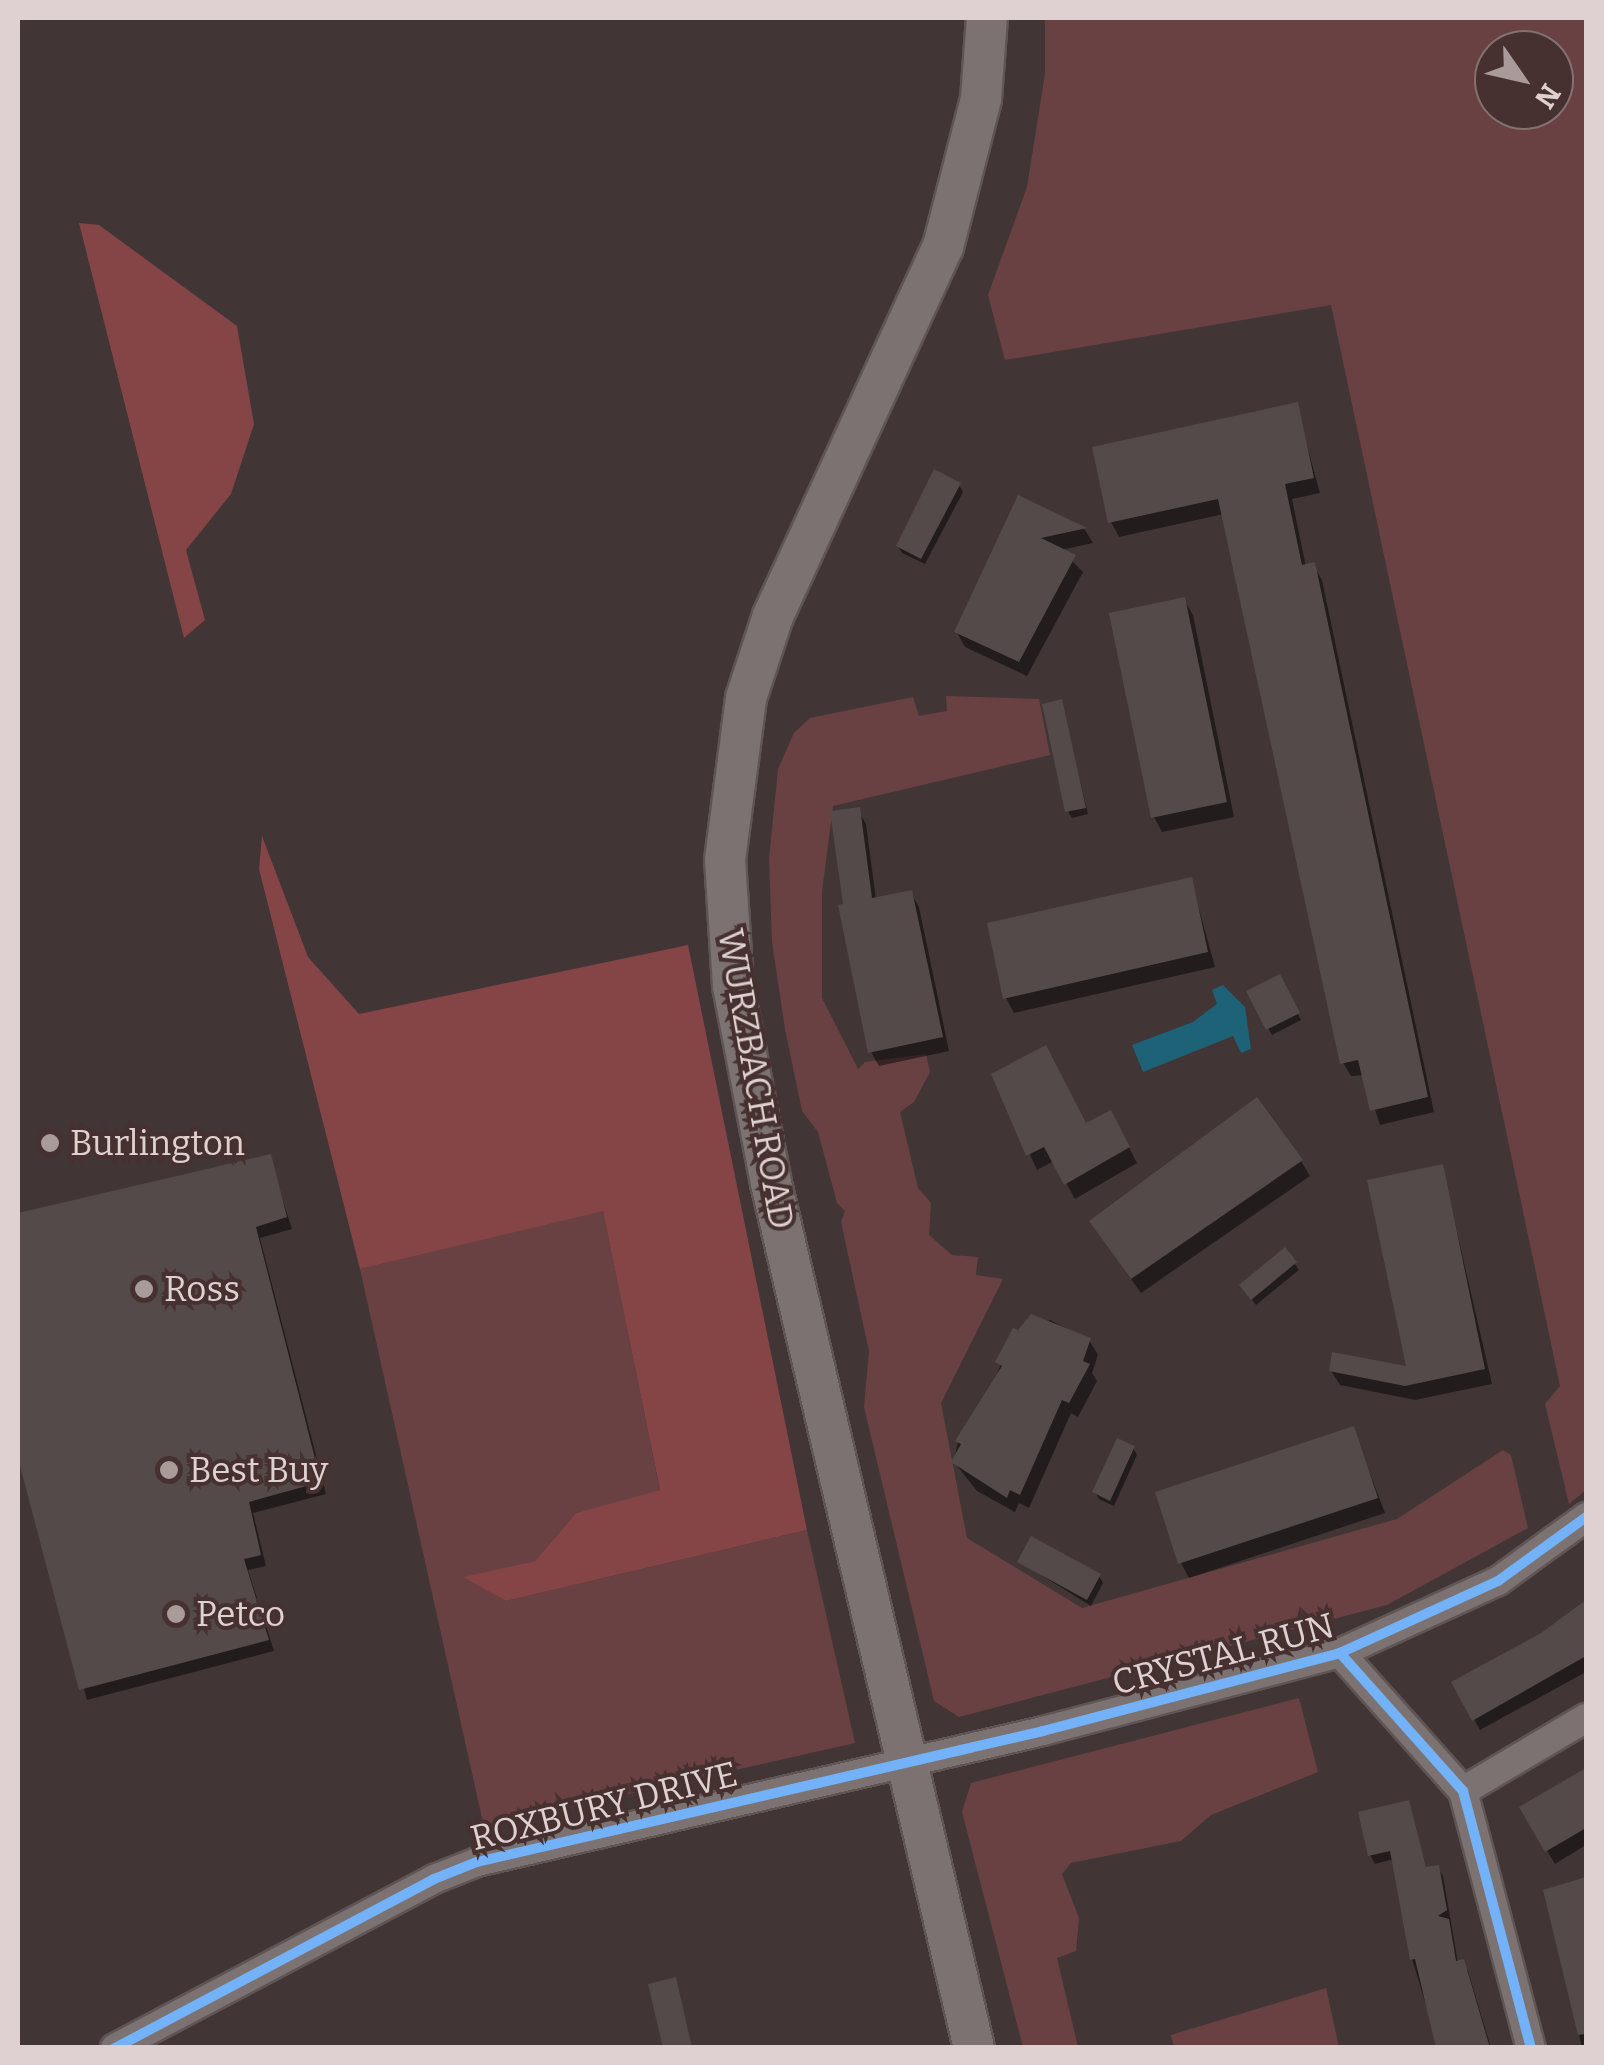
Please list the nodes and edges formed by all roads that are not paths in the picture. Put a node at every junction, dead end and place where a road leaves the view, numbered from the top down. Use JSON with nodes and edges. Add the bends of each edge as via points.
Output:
{"nodes":[{"id":1,"x":987,"y":18,"type":"edge"},
{"id":2,"x":1586,"y":1517,"type":"edge"},
{"id":3,"x":1340,"y":1653,"type":"junction"},
{"id":4,"x":1586,"y":1718,"type":"edge"},
{"id":5,"x":905,"y":1764,"type":"junction"},
{"id":6,"x":1463,"y":1791,"type":"junction"},
{"id":7,"x":116,"y":2048,"type":"edge"},
{"id":8,"x":974,"y":2048,"type":"edge"},
{"id":9,"x":1531,"y":2048,"type":"edge"}],
"edges":[{"from":1,"to":5,"type":"main road","name":"WURZBACH ROAD","via":[[981,100],[943,247],[773,616],[746,698],[725,860],[733,986],[771,1183]]},
{"from":2,"to":3,"type":"street","name":"CRYSTAL RUN","via":[[1498,1581]]},
{"from":3,"to":5,"type":"street","name":"CRYSTAL RUN"},
{"from":3,"to":6,"type":"street"},
{"from":4,"to":6,"type":"street"},
{"from":5,"to":7,"type":"street","name":"ROXBURY DRIVE","via":[[477,1862]]},
{"from":5,"to":8,"type":"main road","name":"WURZBACH ROAD"},
{"from":6,"to":9,"type":"street"}]}
